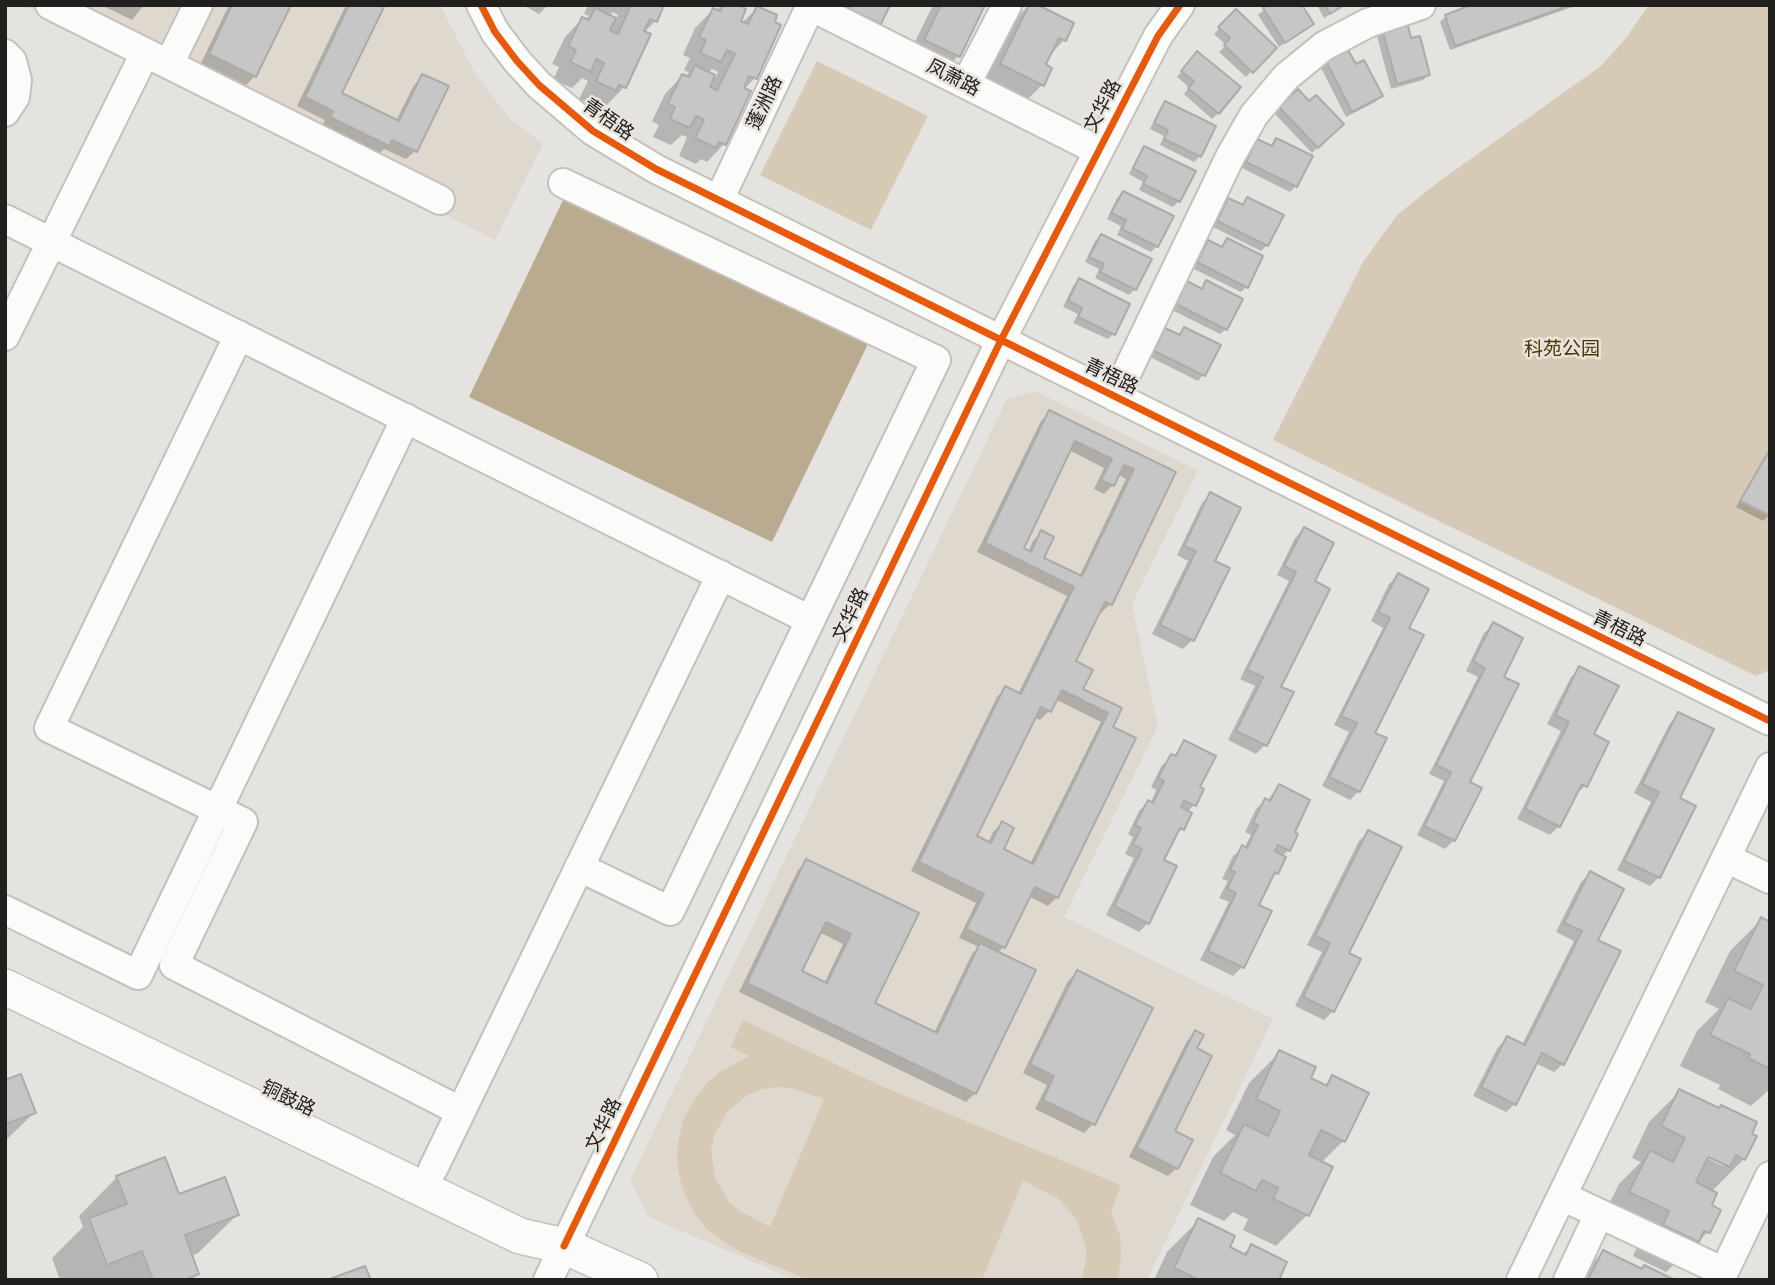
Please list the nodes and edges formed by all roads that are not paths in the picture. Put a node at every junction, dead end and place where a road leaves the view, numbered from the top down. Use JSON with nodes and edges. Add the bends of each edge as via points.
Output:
{"nodes":[{"id":1,"x":50,"y":5,"type":"edge"},
{"id":2,"x":198,"y":5,"type":"edge"},
{"id":3,"x":481,"y":5,"type":"edge"},
{"id":4,"x":1007,"y":5,"type":"edge"},
{"id":5,"x":1180,"y":5,"type":"edge"},
{"id":6,"x":1421,"y":5,"type":"edge"},
{"id":7,"x":810,"y":6,"type":"edge"},
{"id":8,"x":5,"y":54,"type":"edge"},
{"id":9,"x":157,"y":58,"type":"junction"},
{"id":10,"x":966,"y":84,"type":"junction"},
{"id":11,"x":5,"y":112,"type":"edge"},
{"id":12,"x":1097,"y":150,"type":"junction"},
{"id":13,"x":563,"y":183,"type":"dead end"},
{"id":14,"x":439,"y":200,"type":"dead end"},
{"id":15,"x":719,"y":201,"type":"junction"},
{"id":16,"x":5,"y":219,"type":"edge"},
{"id":17,"x":51,"y":242,"type":"junction"},
{"id":18,"x":239,"y":335,"type":"junction"},
{"id":19,"x":5,"y":336,"type":"edge"},
{"id":20,"x":1001,"y":340,"type":"junction"},
{"id":21,"x":1115,"y":397,"type":"junction"},
{"id":22,"x":406,"y":418,"type":"junction"},
{"id":23,"x":721,"y":575,"type":"junction"},
{"id":24,"x":810,"y":620,"type":"junction"},
{"id":25,"x":1770,"y":721,"type":"edge"},
{"id":26,"x":1770,"y":767,"type":"edge"},
{"id":27,"x":218,"y":810,"type":"junction"},
{"id":28,"x":1726,"y":858,"type":"junction"},
{"id":29,"x":579,"y":867,"type":"junction"},
{"id":30,"x":1770,"y":879,"type":"edge"},
{"id":31,"x":5,"y":910,"type":"edge"},
{"id":32,"x":5,"y":961,"type":"edge"},
{"id":33,"x":5,"y":987,"type":"edge"},
{"id":34,"x":460,"y":1111,"type":"junction"},
{"id":35,"x":433,"y":1169,"type":"junction"},
{"id":36,"x":1770,"y":1176,"type":"edge"},
{"id":37,"x":1562,"y":1196,"type":"junction"},
{"id":38,"x":1600,"y":1214,"type":"junction"},
{"id":39,"x":564,"y":1245,"type":"junction"},
{"id":40,"x":1722,"y":1276,"type":"edge"},
{"id":41,"x":548,"y":1280,"type":"edge"},
{"id":42,"x":565,"y":1280,"type":"edge"},
{"id":43,"x":640,"y":1280,"type":"edge"},
{"id":44,"x":1521,"y":1280,"type":"edge"},
{"id":45,"x":1568,"y":1280,"type":"edge"}],
"edges":[{"from":1,"to":9,"type":"street"},
{"from":2,"to":9,"type":"street"},
{"from":3,"to":15,"type":"street","name":"青梧路","via":[[517,61],[566,110],[626,152]]},
{"from":4,"to":10,"type":"street"},
{"from":5,"to":12,"type":"street","name":"文华路","via":[[1158,36]]},
{"from":6,"to":21,"type":"street","via":[[1368,23],[1324,46],[1286,77],[1254,114]]},
{"from":7,"to":10,"type":"street","name":"凤萧路"},
{"from":7,"to":15,"type":"street","name":"蓬洲路"},
{"from":8,"to":11,"type":"street","via":[[17,80],[15,97]]},
{"from":9,"to":14,"type":"street"},
{"from":9,"to":17,"type":"street"},
{"from":10,"to":12,"type":"street","name":"凤萧路"},
{"from":12,"to":20,"type":"street","name":"文华路"},
{"from":13,"to":24,"type":"street","via":[[936,360]]},
{"from":15,"to":20,"type":"street","name":"青梧路"},
{"from":16,"to":17,"type":"street"},
{"from":17,"to":18,"type":"street"},
{"from":17,"to":19,"type":"street"},
{"from":18,"to":22,"type":"street"},
{"from":18,"to":27,"type":"street","via":[[50,727]]},
{"from":20,"to":21,"type":"street","name":"青梧路"},
{"from":20,"to":39,"type":"street","name":"文华路"},
{"from":21,"to":25,"type":"street","name":"青梧路"},
{"from":22,"to":23,"type":"street"},
{"from":22,"to":27,"type":"street"},
{"from":23,"to":24,"type":"street"},
{"from":23,"to":29,"type":"street"},
{"from":24,"to":29,"type":"street","via":[[670,911]]},
{"from":26,"to":28,"type":"street"},
{"from":27,"to":31,"type":"street","via":[[138,975]]},
{"from":27,"to":34,"type":"street","via":[[243,822],[174,965]]},
{"from":28,"to":30,"type":"street"},
{"from":28,"to":37,"type":"street"},
{"from":29,"to":34,"type":"street"},
{"from":32,"to":35,"type":"main road","name":"铜鼓路"},
{"from":33,"to":39,"type":"main road","name":"铜鼓路","via":[[520,1236]]},
{"from":34,"to":35,"type":"street"},
{"from":35,"to":39,"type":"main road","name":"铜鼓路","via":[[528,1216]]},
{"from":36,"to":40,"type":"street"},
{"from":37,"to":38,"type":"street"},
{"from":37,"to":44,"type":"street"},
{"from":38,"to":40,"type":"street"},
{"from":38,"to":45,"type":"street"},
{"from":39,"to":41,"type":"street","name":"文华路"},
{"from":39,"to":42,"type":"street"},
{"from":39,"to":43,"type":"main road","name":"铜鼓路"}]}
